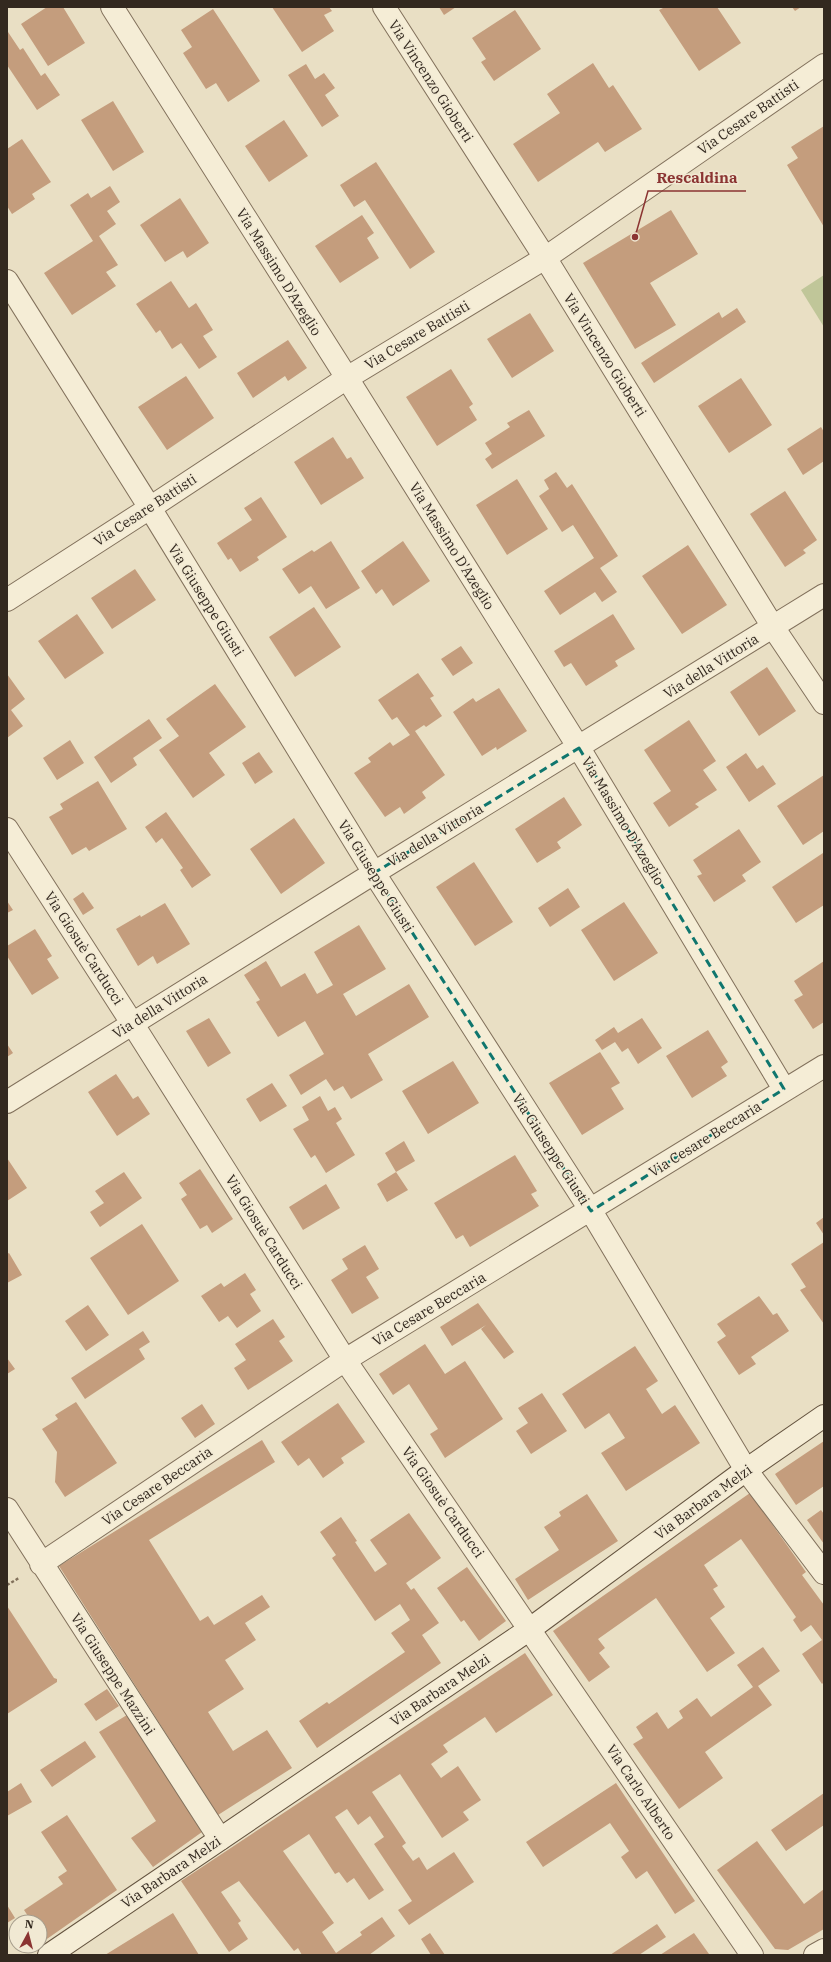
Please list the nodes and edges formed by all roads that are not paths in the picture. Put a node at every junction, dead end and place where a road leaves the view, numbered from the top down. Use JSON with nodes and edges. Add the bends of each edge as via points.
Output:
{"nodes":[{"id":1,"x":112,"y":7,"type":"edge"},
{"id":2,"x":384,"y":7,"type":"edge"},
{"id":3,"x":824,"y":65,"type":"edge"},
{"id":4,"x":544,"y":258,"type":"junction"},
{"id":5,"x":7,"y":281,"type":"edge"},
{"id":6,"x":347,"y":378,"type":"junction"},
{"id":7,"x":150,"y":508,"type":"junction"},
{"id":8,"x":824,"y":595,"type":"edge"},
{"id":9,"x":7,"y":600,"type":"edge"},
{"id":10,"x":773,"y":627,"type":"junction"},
{"id":11,"x":824,"y":703,"type":"edge"},
{"id":12,"x":579,"y":748,"type":"junction"},
{"id":13,"x":7,"y":829,"type":"edge"},
{"id":14,"x":374,"y":873,"type":"junction"},
{"id":15,"x":132,"y":1023,"type":"junction"},
{"id":16,"x":824,"y":1066,"type":"edge"},
{"id":17,"x":784,"y":1089,"type":"junction"},
{"id":18,"x":7,"y":1102,"type":"edge"},
{"id":19,"x":590,"y":1210,"type":"junction"},
{"id":20,"x":345,"y":1360,"type":"junction"},
{"id":21,"x":824,"y":1416,"type":"edge"},
{"id":22,"x":746,"y":1470,"type":"junction"},
{"id":23,"x":7,"y":1509,"type":"edge"},
{"id":24,"x":41,"y":1564,"type":"junction"},
{"id":25,"x":824,"y":1573,"type":"edge"},
{"id":26,"x":530,"y":1629,"type":"junction"},
{"id":27,"x":220,"y":1839,"type":"junction"},
{"id":28,"x":824,"y":1950,"type":"edge"},
{"id":29,"x":49,"y":1955,"type":"edge"},
{"id":30,"x":752,"y":1955,"type":"edge"},
{"id":31,"x":815,"y":1955,"type":"edge"}],
"edges":[{"from":1,"to":6,"type":"street","name":"Via Massimo D'Azeglio"},
{"from":2,"to":4,"type":"street","name":"Via Vincenzo Gioberti"},
{"from":3,"to":4,"type":"street","name":"Via Cesare Battisti"},
{"from":4,"to":6,"type":"street","name":"Via Cesare Battisti"},
{"from":4,"to":10,"type":"street","name":"Via Vincenzo Gioberti"},
{"from":5,"to":7,"type":"street","name":"Via Giuseppe Giusti"},
{"from":6,"to":7,"type":"street","name":"Via Cesare Battisti"},
{"from":6,"to":12,"type":"street","name":"Via Massimo D'Azeglio"},
{"from":7,"to":9,"type":"street","name":"Via Cesare Battisti"},
{"from":7,"to":14,"type":"street","name":"Via Giuseppe Giusti"},
{"from":8,"to":10,"type":"street","name":"Via della Vittoria"},
{"from":10,"to":11,"type":"street","name":"Via Vincenzo Gioberti"},
{"from":10,"to":12,"type":"street","name":"Via della Vittoria"},
{"from":12,"to":14,"type":"street","name":"Via della Vittoria"},
{"from":12,"to":17,"type":"street","name":"Via Massimo D'Azeglio"},
{"from":13,"to":15,"type":"street","name":"Via Giosuè Carducci"},
{"from":14,"to":15,"type":"street","name":"Via della Vittoria"},
{"from":14,"to":19,"type":"street","name":"Via Giuseppe Giusti"},
{"from":15,"to":18,"type":"street","name":"Via della Vittoria"},
{"from":15,"to":20,"type":"street","name":"Via Giosuè Carducci"},
{"from":16,"to":17,"type":"street","name":"Via Cesare Beccaria"},
{"from":17,"to":19,"type":"street","name":"Via Cesare Beccaria"},
{"from":19,"to":20,"type":"street","name":"Via Cesare Beccaria"},
{"from":19,"to":22,"type":"street","name":"Via Giuseppe Giusti"},
{"from":20,"to":24,"type":"street","name":"Via Cesare Beccaria"},
{"from":20,"to":26,"type":"street","name":"Via Giosuè Carducci"},
{"from":21,"to":22,"type":"street","name":"Via Barbara Melzi"},
{"from":22,"to":25,"type":"street","name":"Via Giuseppe Giusti"},
{"from":22,"to":26,"type":"street","name":"Via Barbara Melzi"},
{"from":23,"to":24,"type":"street","name":"Via Giuseppe Mazzini"},
{"from":24,"to":27,"type":"street","name":"Via Giuseppe Mazzini"},
{"from":26,"to":27,"type":"street","name":"Via Barbara Melzi"},
{"from":26,"to":30,"type":"street","name":"Via Carlo Alberto"},
{"from":27,"to":29,"type":"street","name":"Via Barbara Melzi"},
{"from":28,"to":31,"type":"street"}]}
